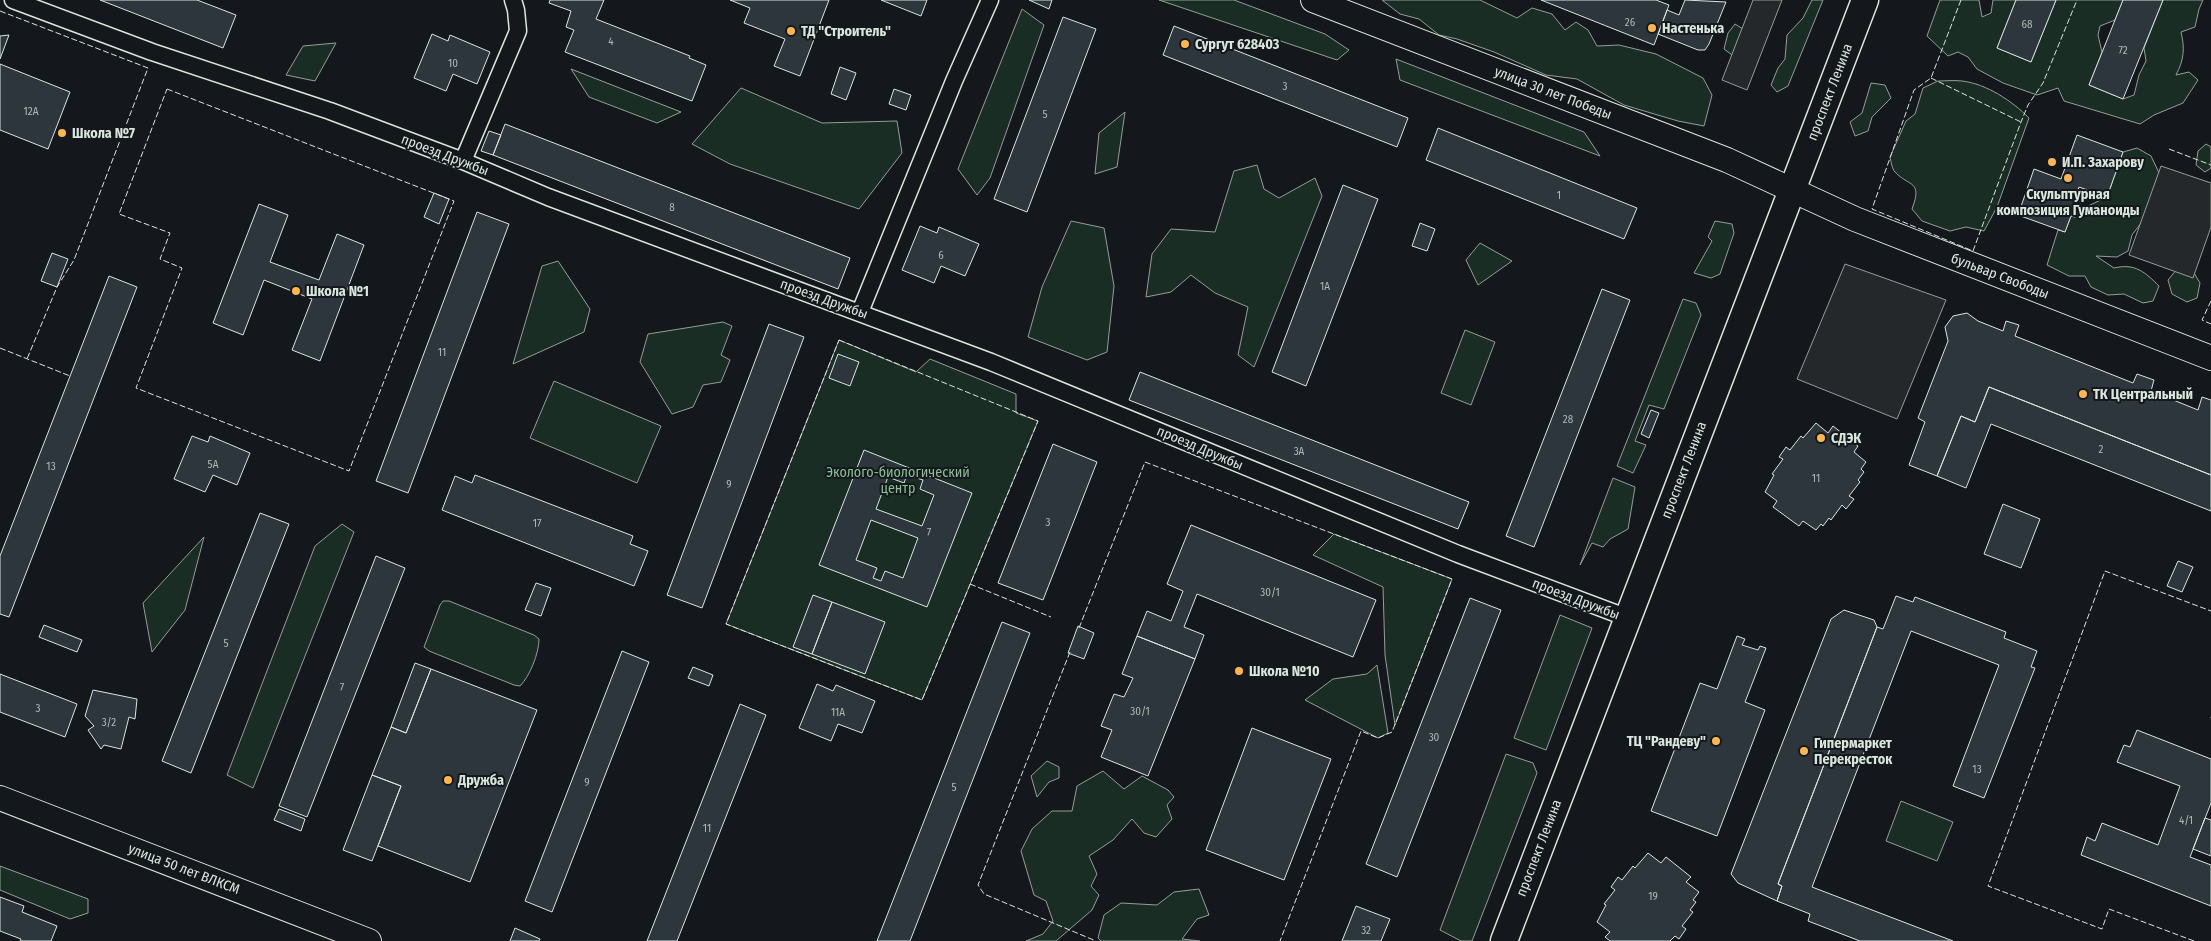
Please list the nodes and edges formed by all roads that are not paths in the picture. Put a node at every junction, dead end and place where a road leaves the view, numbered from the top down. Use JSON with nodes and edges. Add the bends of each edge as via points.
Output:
{"nodes":[{"id":1,"x":12,"y":0,"type":"edge"},
{"id":2,"x":513,"y":0,"type":"edge"},
{"id":3,"x":990,"y":0,"type":"edge"},
{"id":4,"x":1313,"y":0,"type":"edge"},
{"id":5,"x":1865,"y":0,"type":"edge"},
{"id":6,"x":463,"y":161,"type":"junction"},
{"id":7,"x":1792,"y":190,"type":"junction"},
{"id":8,"x":860,"y":312,"type":"junction"},
{"id":9,"x":2211,"y":358,"type":"edge"},
{"id":10,"x":1628,"y":618,"type":"junction"},
{"id":11,"x":0,"y":798,"type":"edge"},
{"id":12,"x":368,"y":941,"type":"edge"},
{"id":13,"x":1504,"y":941,"type":"edge"}],
"edges":[{"from":1,"to":6,"type":"street","name":"проезд Дружбы"},
{"from":2,"to":6,"type":"street","via":[[518,31]]},
{"from":3,"to":8,"type":"street"},
{"from":4,"to":7,"type":"main road","name":"улица 30 лет Победы","via":[[1726,160]]},
{"from":5,"to":7,"type":"main road","name":"проспект Ленина"},
{"from":6,"to":8,"type":"street","name":"проезд Дружбы","via":[[548,197]]},
{"from":7,"to":9,"type":"main road","name":"бульвар Свободы","via":[[1855,219]]},
{"from":7,"to":10,"type":"main road","name":"проспект Ленина"},
{"from":8,"to":10,"type":"street","name":"проезд Дружбы","via":[[991,362],[1458,554]]},
{"from":10,"to":13,"type":"main road","name":"проспект Ленина"},
{"from":11,"to":12,"type":"main road","name":"улица 50 лет ВЛКСМ"}]}
